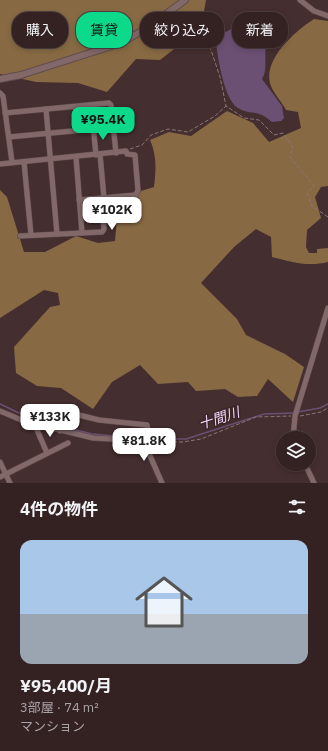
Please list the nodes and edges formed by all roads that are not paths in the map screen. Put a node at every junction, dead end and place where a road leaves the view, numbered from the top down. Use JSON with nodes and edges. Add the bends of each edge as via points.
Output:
{"nodes":[{"id":1,"x":185,"y":0,"type":"edge"},
{"id":2,"x":300,"y":0,"type":"edge"},
{"id":3,"x":328,"y":16,"type":"edge"},
{"id":4,"x":0,"y":79,"type":"edge"},
{"id":5,"x":0,"y":93,"type":"edge"},
{"id":6,"x":91,"y":105,"type":"junction"},
{"id":7,"x":46,"y":109,"type":"junction"},
{"id":8,"x":5,"y":113,"type":"junction"},
{"id":9,"x":94,"y":129,"type":"junction"},
{"id":10,"x":48,"y":133,"type":"junction"},
{"id":11,"x":9,"y":137,"type":"junction"},
{"id":12,"x":116,"y":153,"type":"junction"},
{"id":13,"x":98,"y":154,"type":"junction"},
{"id":14,"x":76,"y":157,"type":"junction"},
{"id":15,"x":50,"y":159,"type":"junction"},
{"id":16,"x":12,"y":162,"type":"junction"},
{"id":17,"x":24,"y":162,"type":"junction"},
{"id":18,"x":0,"y":164,"type":"edge"},
{"id":19,"x":103,"y":198,"type":"junction"},
{"id":20,"x":79,"y":200,"type":"junction"},
{"id":21,"x":82,"y":233,"type":"junction"},
{"id":22,"x":58,"y":234,"type":"junction"},
{"id":23,"x":31,"y":235,"type":"junction"},
{"id":24,"x":20,"y":236,"type":"dead end"},
{"id":25,"x":328,"y":308,"type":"edge"},
{"id":26,"x":0,"y":412,"type":"edge"},
{"id":27,"x":37,"y":430,"type":"dead end"},
{"id":28,"x":60,"y":431,"type":"junction"},
{"id":29,"x":294,"y":431,"type":"edge"},
{"id":30,"x":150,"y":441,"type":"junction"},
{"id":31,"x":68,"y":443,"type":"dead end"},
{"id":32,"x":48,"y":453,"type":"junction"},
{"id":33,"x":0,"y":462,"type":"edge"},
{"id":34,"x":308,"y":471,"type":"edge"},
{"id":35,"x":6,"y":474,"type":"junction"},
{"id":36,"x":0,"y":477,"type":"edge"},
{"id":37,"x":10,"y":483,"type":"edge"},
{"id":38,"x":162,"y":483,"type":"edge"},
{"id":39,"x":314,"y":483,"type":"edge"}],
"edges":[{"from":1,"to":4,"type":"street","via":[[150,26],[121,43],[21,75]]},
{"from":2,"to":3,"type":"street","via":[[314,11]]},
{"from":5,"to":8,"type":"street","via":[[3,96]]},
{"from":6,"to":7,"type":"street"},
{"from":6,"to":9,"type":"street"},
{"from":6,"to":12,"type":"street","via":[[111,105]]},
{"from":7,"to":8,"type":"street"},
{"from":7,"to":10,"type":"street"},
{"from":8,"to":11,"type":"street"},
{"from":9,"to":10,"type":"street"},
{"from":9,"to":13,"type":"street"},
{"from":10,"to":11,"type":"street"},
{"from":10,"to":15,"type":"street"},
{"from":11,"to":16,"type":"street"},
{"from":12,"to":13,"type":"street"},
{"from":12,"to":19,"type":"street","via":[[126,151],[135,155],[138,190],[136,195]]},
{"from":13,"to":14,"type":"street"},
{"from":13,"to":19,"type":"street"},
{"from":14,"to":15,"type":"street"},
{"from":14,"to":20,"type":"street"},
{"from":15,"to":17,"type":"street"},
{"from":15,"to":22,"type":"street"},
{"from":16,"to":17,"type":"street"},
{"from":16,"to":18,"type":"street"},
{"from":17,"to":23,"type":"street"},
{"from":19,"to":20,"type":"street"},
{"from":19,"to":21,"type":"street","via":[[104,229],[102,232]]},
{"from":20,"to":21,"type":"street"},
{"from":21,"to":22,"type":"street"},
{"from":22,"to":23,"type":"street"},
{"from":23,"to":24,"type":"street"},
{"from":25,"to":29,"type":"street","via":[[295,416]]},
{"from":26,"to":28,"type":"street"},
{"from":27,"to":32,"type":"street"},
{"from":28,"to":30,"type":"street","via":[[93,438]]},
{"from":28,"to":30,"type":"street","via":[[67,412],[99,420],[147,425]]},
{"from":30,"to":38,"type":"street","via":[[147,449]]},
{"from":31,"to":32,"type":"street"},
{"from":32,"to":35,"type":"street"},
{"from":33,"to":35,"type":"street"},
{"from":34,"to":39,"type":"street"},
{"from":35,"to":36,"type":"street"},
{"from":35,"to":37,"type":"street"}]}
